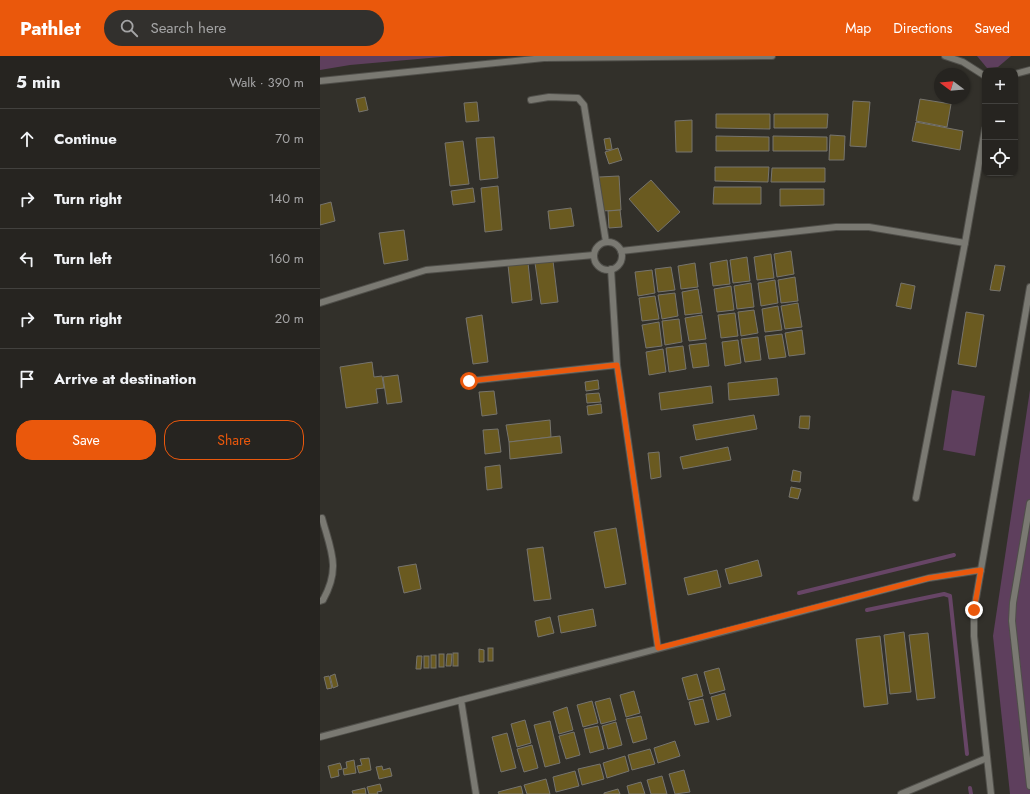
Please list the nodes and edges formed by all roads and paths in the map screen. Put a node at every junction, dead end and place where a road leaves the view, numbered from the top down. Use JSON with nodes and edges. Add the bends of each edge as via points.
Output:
{"nodes":[{"id":1,"x":772,"y":56,"type":"edge"},
{"id":2,"x":945,"y":56,"type":"edge"},
{"id":3,"x":1030,"y":70,"type":"edge"},
{"id":4,"x":1018,"y":73,"type":"edge"},
{"id":5,"x":982,"y":74,"type":"edge"},
{"id":6,"x":320,"y":81,"type":"edge"},
{"id":7,"x":531,"y":100,"type":"dead end"},
{"id":8,"x":983,"y":140,"type":"edge"},
{"id":9,"x":606,"y":242,"type":"junction"},
{"id":10,"x":964,"y":243,"type":"junction"},
{"id":11,"x":621,"y":251,"type":"junction"},
{"id":12,"x":594,"y":255,"type":"junction"},
{"id":13,"x":611,"y":269,"type":"junction"},
{"id":14,"x":1030,"y":287,"type":"edge"},
{"id":15,"x":320,"y":303,"type":"edge"},
{"id":16,"x":617,"y":365,"type":"junction"},
{"id":17,"x":469,"y":381,"type":"dead end"},
{"id":18,"x":916,"y":498,"type":"dead end"},
{"id":19,"x":1030,"y":503,"type":"edge"},
{"id":20,"x":322,"y":518,"type":"dead end"},
{"id":21,"x":981,"y":570,"type":"junction"},
{"id":22,"x":320,"y":601,"type":"edge"},
{"id":23,"x":658,"y":648,"type":"junction"},
{"id":24,"x":462,"y":700,"type":"junction"},
{"id":25,"x":320,"y":737,"type":"edge"},
{"id":26,"x":987,"y":758,"type":"junction"},
{"id":27,"x":1030,"y":786,"type":"edge"},
{"id":28,"x":476,"y":794,"type":"edge"},
{"id":29,"x":901,"y":794,"type":"edge"},
{"id":30,"x":992,"y":794,"type":"edge"}],
"edges":[{"from":1,"to":6,"type":"lane","via":[[544,58]]},
{"from":2,"to":5,"type":"lane","via":[[963,62]]},
{"from":3,"to":4,"type":"lane"},
{"from":7,"to":9,"type":"lane","via":[[550,97],[578,98],[584,105]]},
{"from":8,"to":10,"type":"lane"},
{"from":9,"to":11,"type":"lane","via":[[615,244]]},
{"from":9,"to":12,"type":"lane","via":[[597,246]]},
{"from":10,"to":11,"type":"lane","via":[[869,227],[836,227]]},
{"from":10,"to":18,"type":"lane"},
{"from":11,"to":13,"type":"lane","via":[[618,265]]},
{"from":12,"to":13,"type":"lane","via":[[599,266]]},
{"from":12,"to":15,"type":"lane","via":[[426,270]]},
{"from":13,"to":16,"type":"lane"},
{"from":14,"to":21,"type":"lane"},
{"from":16,"to":17,"type":"lane"},
{"from":16,"to":23,"type":"lane"},
{"from":19,"to":27,"type":"lane","via":[[1012,621]]},
{"from":20,"to":22,"type":"lane","via":[[334,562],[331,585]]},
{"from":21,"to":23,"type":"lane","via":[[929,578]]},
{"from":21,"to":26,"type":"lane","via":[[974,610],[974,636]]},
{"from":23,"to":24,"type":"lane"},
{"from":24,"to":25,"type":"lane"},
{"from":24,"to":28,"type":"lane"},
{"from":26,"to":29,"type":"lane"},
{"from":26,"to":30,"type":"lane"}]}
